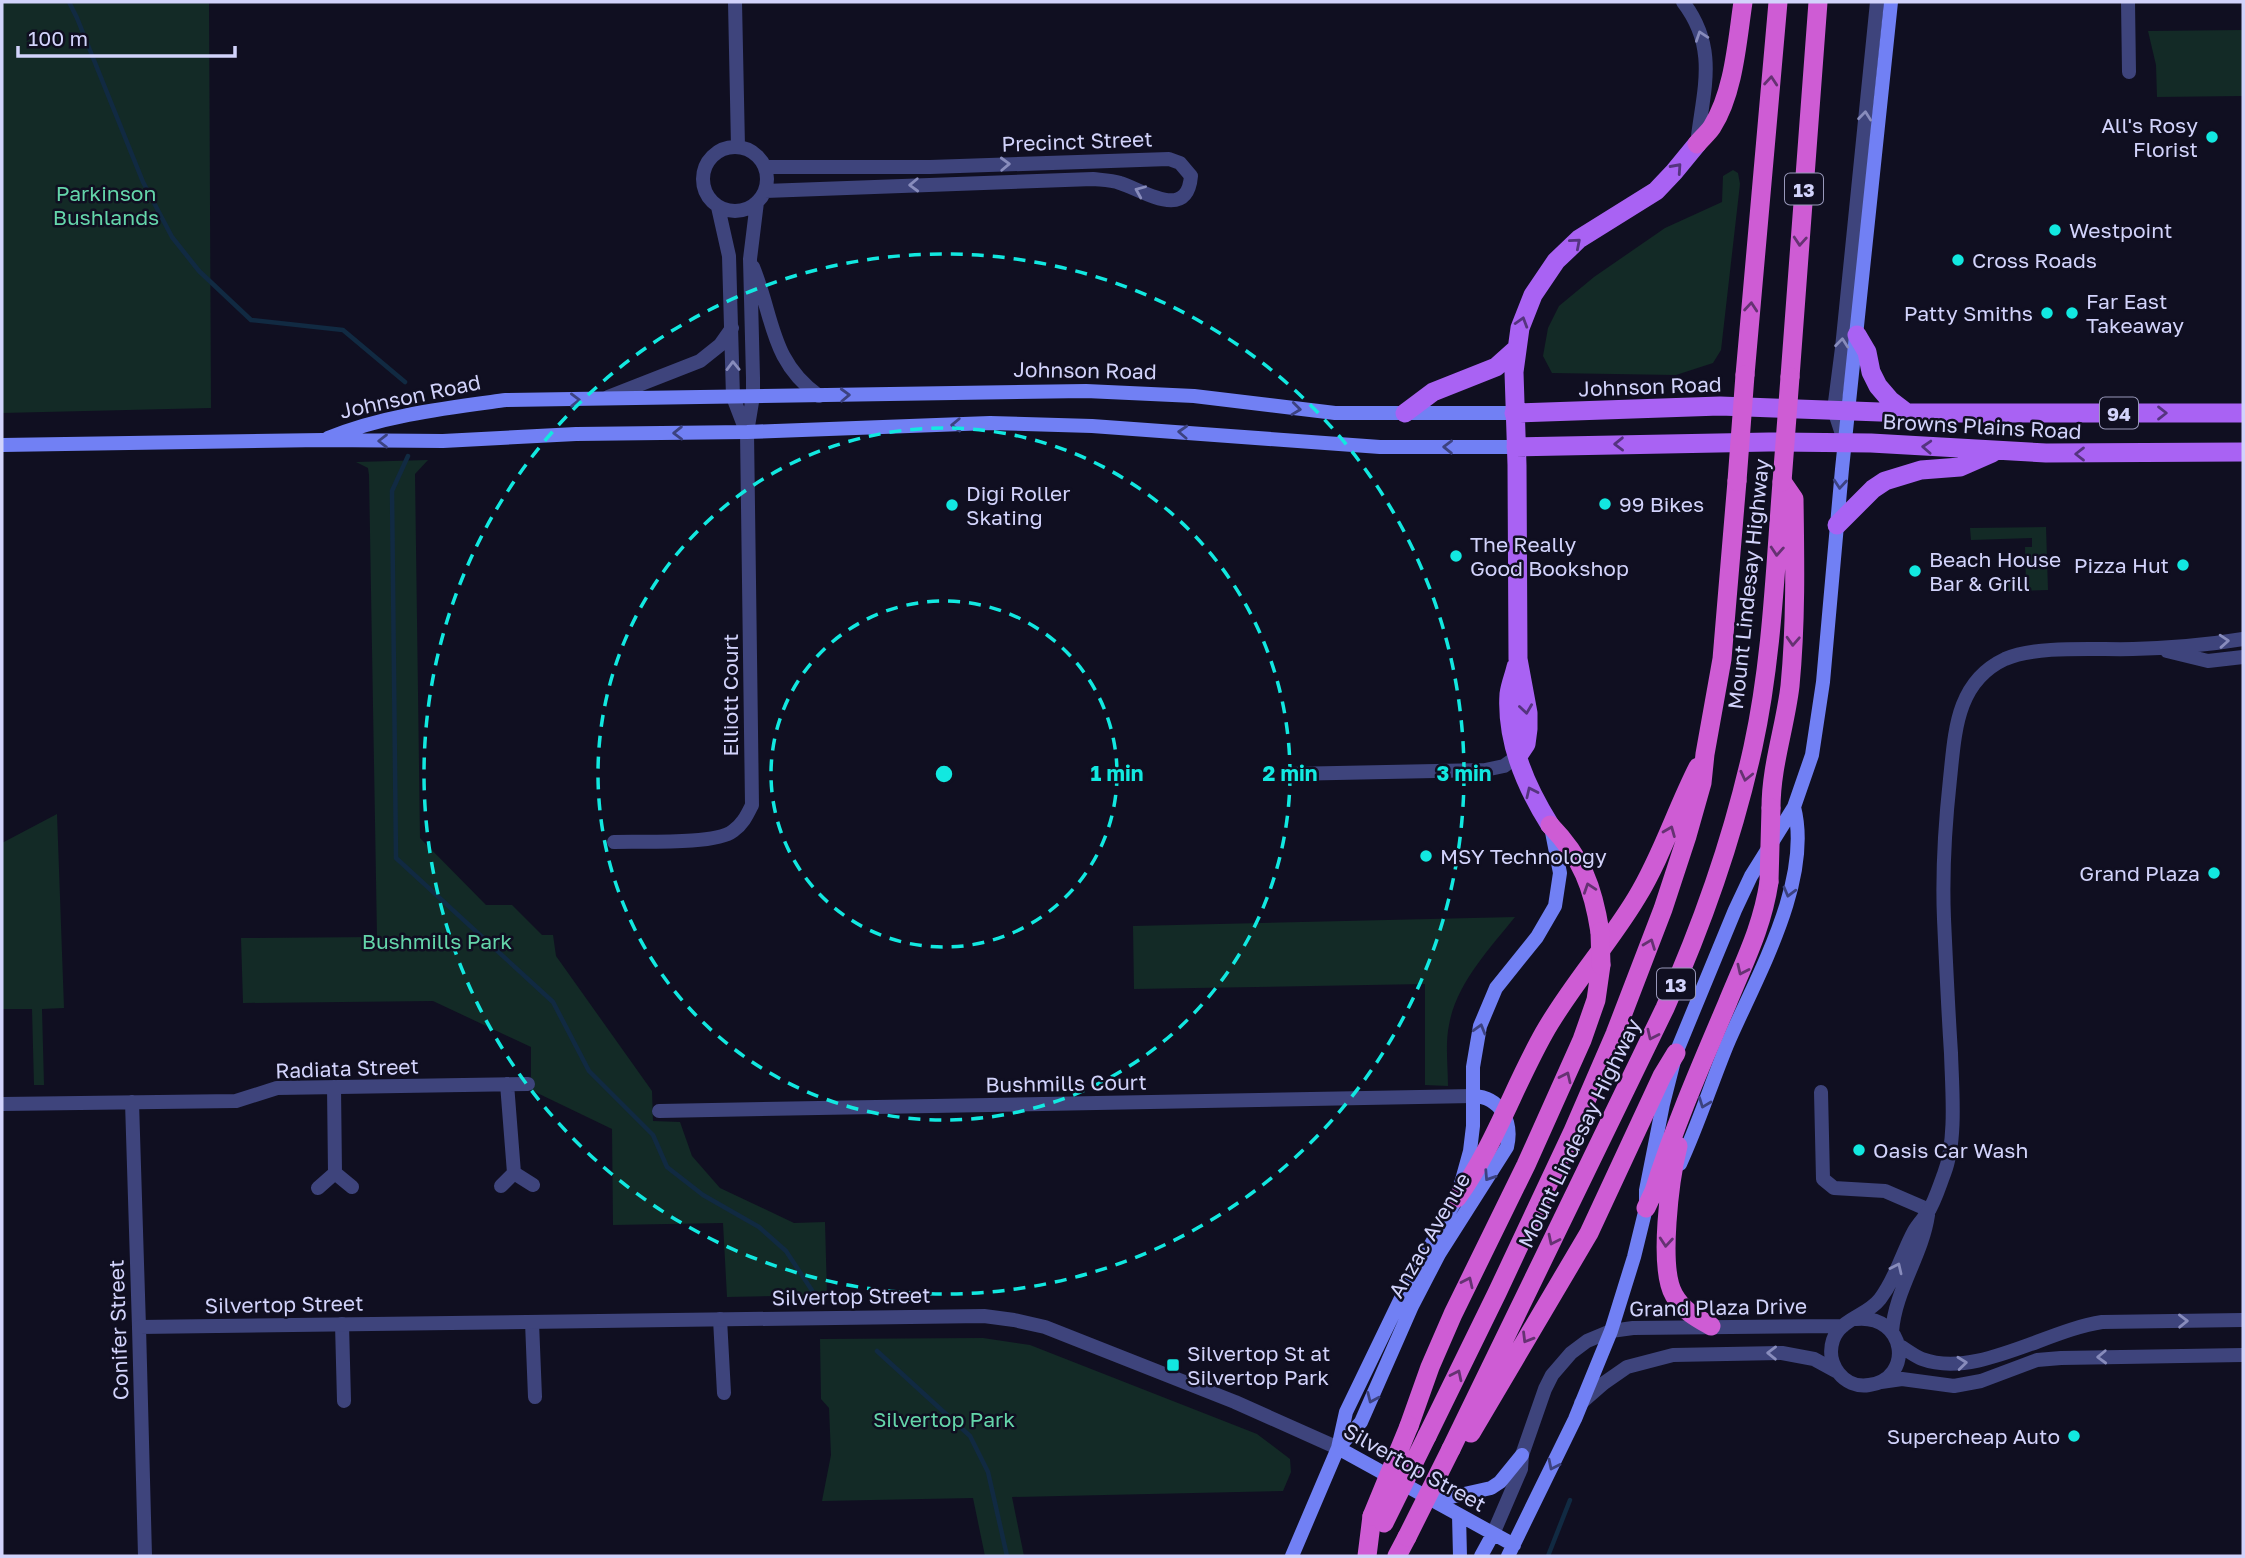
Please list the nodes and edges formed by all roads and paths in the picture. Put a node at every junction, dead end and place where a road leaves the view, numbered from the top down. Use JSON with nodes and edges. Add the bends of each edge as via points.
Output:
{"nodes":[{"id":1,"x":735,"y":2,"type":"edge"},
{"id":2,"x":1683,"y":2,"type":"edge"},
{"id":3,"x":1743,"y":2,"type":"edge"},
{"id":4,"x":1778,"y":2,"type":"edge"},
{"id":5,"x":1818,"y":2,"type":"edge"},
{"id":6,"x":1877,"y":2,"type":"edge"},
{"id":7,"x":1891,"y":2,"type":"edge"},
{"id":8,"x":2128,"y":2,"type":"edge"},
{"id":9,"x":2129,"y":72,"type":"dead end"},
{"id":10,"x":1697,"y":144,"type":"junction"},
{"id":11,"x":738,"y":147,"type":"junction"},
{"id":12,"x":765,"y":167,"type":"junction"},
{"id":13,"x":841,"y":167,"type":"junction"},
{"id":14,"x":841,"y":188,"type":"junction"},
{"id":15,"x":761,"y":197,"type":"junction"},
{"id":16,"x":718,"y":207,"type":"junction"},
{"id":17,"x":750,"y":259,"type":"junction"},
{"id":18,"x":732,"y":328,"type":"junction"},
{"id":19,"x":1857,"y":335,"type":"junction"},
{"id":20,"x":1515,"y":350,"type":"junction"},
{"id":21,"x":752,"y":396,"type":"junction"},
{"id":22,"x":819,"y":396,"type":"junction"},
{"id":23,"x":733,"y":397,"type":"junction"},
{"id":24,"x":603,"y":399,"type":"junction"},
{"id":25,"x":1842,"y":411,"type":"junction"},
{"id":26,"x":1405,"y":413,"type":"junction"},
{"id":27,"x":1514,"y":413,"type":"junction"},
{"id":28,"x":1908,"y":413,"type":"junction"},
{"id":29,"x":2243,"y":413,"type":"edge"},
{"id":30,"x":747,"y":432,"type":"junction"},
{"id":31,"x":323,"y":440,"type":"junction"},
{"id":32,"x":1845,"y":443,"type":"junction"},
{"id":33,"x":2,"y":445,"type":"edge"},
{"id":34,"x":1516,"y":447,"type":"junction"},
{"id":35,"x":1995,"y":452,"type":"junction"},
{"id":36,"x":2243,"y":452,"type":"edge"},
{"id":37,"x":2222,"y":453,"type":"junction"},
{"id":38,"x":2243,"y":463,"type":"edge"},
{"id":39,"x":1782,"y":482,"type":"junction"},
{"id":40,"x":1837,"y":525,"type":"junction"},
{"id":41,"x":2243,"y":639,"type":"edge"},
{"id":42,"x":2156,"y":648,"type":"junction"},
{"id":43,"x":2243,"y":657,"type":"edge"},
{"id":44,"x":1705,"y":754,"type":"junction"},
{"id":45,"x":1518,"y":756,"type":"junction"},
{"id":46,"x":1287,"y":774,"type":"dead end"},
{"id":47,"x":1794,"y":807,"type":"junction"},
{"id":48,"x":1550,"y":825,"type":"junction"},
{"id":49,"x":614,"y":842,"type":"dead end"},
{"id":50,"x":1676,"y":1053,"type":"junction"},
{"id":51,"x":507,"y":1084,"type":"junction"},
{"id":52,"x":528,"y":1084,"type":"dead end"},
{"id":53,"x":334,"y":1087,"type":"junction"},
{"id":54,"x":1821,"y":1092,"type":"dead end"},
{"id":55,"x":1473,"y":1096,"type":"junction"},
{"id":56,"x":132,"y":1102,"type":"junction"},
{"id":57,"x":2,"y":1104,"type":"edge"},
{"id":58,"x":659,"y":1111,"type":"dead end"},
{"id":59,"x":1505,"y":1114,"type":"junction"},
{"id":60,"x":1675,"y":1131,"type":"junction"},
{"id":61,"x":335,"y":1173,"type":"junction"},
{"id":62,"x":514,"y":1173,"type":"junction"},
{"id":63,"x":1675,"y":1174,"type":"junction"},
{"id":64,"x":533,"y":1185,"type":"dead end"},
{"id":65,"x":501,"y":1186,"type":"dead end"},
{"id":66,"x":352,"y":1187,"type":"dead end"},
{"id":67,"x":318,"y":1188,"type":"dead end"},
{"id":68,"x":1457,"y":1198,"type":"junction"},
{"id":69,"x":1646,"y":1208,"type":"junction"},
{"id":70,"x":1929,"y":1210,"type":"junction"},
{"id":71,"x":720,"y":1319,"type":"junction"},
{"id":72,"x":1856,"y":1319,"type":"junction"},
{"id":73,"x":2243,"y":1320,"type":"edge"},
{"id":74,"x":532,"y":1322,"type":"junction"},
{"id":75,"x":342,"y":1324,"type":"junction"},
{"id":76,"x":1711,"y":1326,"type":"junction"},
{"id":77,"x":1843,"y":1326,"type":"junction"},
{"id":78,"x":139,"y":1327,"type":"junction"},
{"id":79,"x":1611,"y":1331,"type":"junction"},
{"id":80,"x":1896,"y":1338,"type":"junction"},
{"id":81,"x":2243,"y":1355,"type":"edge"},
{"id":82,"x":1836,"y":1371,"type":"junction"},
{"id":83,"x":1880,"y":1382,"type":"junction"},
{"id":84,"x":724,"y":1393,"type":"dead end"},
{"id":85,"x":535,"y":1397,"type":"dead end"},
{"id":86,"x":344,"y":1401,"type":"dead end"},
{"id":87,"x":1581,"y":1403,"type":"junction"},
{"id":88,"x":1338,"y":1448,"type":"junction"},
{"id":89,"x":1451,"y":1449,"type":"junction"},
{"id":90,"x":1522,"y":1455,"type":"junction"},
{"id":91,"x":1433,"y":1501,"type":"junction"},
{"id":92,"x":1459,"y":1515,"type":"junction"},
{"id":93,"x":1378,"y":1520,"type":"junction"},
{"id":94,"x":1493,"y":1534,"type":"junction"},
{"id":95,"x":1511,"y":1551,"type":"edge"},
{"id":96,"x":145,"y":1556,"type":"edge"},
{"id":97,"x":1292,"y":1556,"type":"edge"},
{"id":98,"x":1367,"y":1556,"type":"edge"},
{"id":99,"x":1397,"y":1556,"type":"edge"},
{"id":100,"x":1460,"y":1556,"type":"edge"},
{"id":101,"x":1481,"y":1556,"type":"edge"}],
"edges":[{"from":1,"to":11,"type":"street"},
{"from":10,"to":2,"type":"street","one_way":true,"via":[[1707,62],[1699,29]]},
{"from":3,"to":10,"type":"highway","via":[[1722,104],[1712,127]]},
{"from":44,"to":4,"type":"highway","name":"Mount Lindesay Highway","number":"13","one_way":true,"bridge":true,"via":[[1722,659]]},
{"from":5,"to":39,"type":"highway","name":"Mount Lindesay Highway","number":"13","one_way":true,"bridge":true},
{"from":25,"to":6,"type":"street","one_way":true},
{"from":7,"to":19,"type":"main road"},
{"from":8,"to":9,"type":"street"},
{"from":20,"to":10,"type":"main road","one_way":true,"via":[[1525,311],[1556,261],[1587,234],[1656,191]]},
{"from":11,"to":12,"type":"street","via":[[753,152]]},
{"from":11,"to":16,"type":"street","via":[[717,152],[704,167],[703,186]]},
{"from":12,"to":13,"type":"street","name":"Precinct Street"},
{"from":12,"to":15,"type":"street"},
{"from":13,"to":14,"type":"street"},
{"from":13,"to":14,"type":"street","name":"Precinct Street","one_way":true,"via":[[1169,159],[1180,163],[1191,176],[1188,190],[1171,201],[1121,183],[1093,179]]},
{"from":14,"to":15,"type":"street","name":"Precinct Street"},
{"from":15,"to":16,"type":"street","via":[[739,212]]},
{"from":15,"to":17,"type":"street"},
{"from":16,"to":18,"type":"street","via":[[729,256]]},
{"from":17,"to":21,"type":"street"},
{"from":17,"to":22,"type":"street","via":[[781,353],[802,383]]},
{"from":23,"to":18,"type":"street","one_way":true},
{"from":18,"to":24,"type":"street","via":[[700,361]]},
{"from":19,"to":25,"type":"main road"},
{"from":19,"to":28,"type":"main road","via":[[1878,386]]},
{"from":20,"to":26,"type":"main road","via":[[1496,367],[1433,392]]},
{"from":20,"to":27,"type":"main road"},
{"from":21,"to":22,"type":"main road","name":"Johnson Road"},
{"from":21,"to":23,"type":"main road","name":"Johnson Road"},
{"from":21,"to":30,"type":"street"},
{"from":22,"to":26,"type":"main road","name":"Johnson Road","one_way":true,"via":[[1086,391],[1194,396],[1335,413]]},
{"from":23,"to":24,"type":"main road","name":"Johnson Road"},
{"from":23,"to":30,"type":"street"},
{"from":31,"to":24,"type":"main road","name":"Johnson Road","one_way":true,"via":[[443,408],[506,400]]},
{"from":25,"to":27,"type":"main road","name":"Johnson Road","via":[[1720,406]]},
{"from":25,"to":28,"type":"main road","name":"Browns Plains Road","number":"94"},
{"from":25,"to":32,"type":"street"},
{"from":26,"to":27,"type":"main road","name":"Johnson Road"},
{"from":27,"to":34,"type":"main road"},
{"from":28,"to":29,"type":"main road","name":"Browns Plains Road","number":"94","one_way":true},
{"from":30,"to":31,"type":"main road","name":"Johnson Road","one_way":true},
{"from":34,"to":30,"type":"main road","name":"Johnson Road","one_way":true,"via":[[1380,447],[990,423]]},
{"from":30,"to":49,"type":"street","name":"Elliott Court","via":[[752,804],[731,833],[712,839]]},
{"from":31,"to":33,"type":"main road","name":"Johnson Road"},
{"from":32,"to":34,"type":"main road","name":"Johnson Road","one_way":true},
{"from":35,"to":32,"type":"main road","name":"Browns Plains Road","number":"94","one_way":true},
{"from":32,"to":40,"type":"main road","one_way":true},
{"from":34,"to":45,"type":"main road","name":"Anzac Avenue","via":[[1518,659],[1509,693]]},
{"from":37,"to":35,"type":"main road","name":"Browns Plains Road","number":"94","one_way":true},
{"from":35,"to":40,"type":"main road","via":[[1960,467],[1921,470],[1885,481]]},
{"from":36,"to":37,"type":"main road","name":"Browns Plains Road","number":"94"},
{"from":37,"to":38,"type":"street"},
{"from":39,"to":60,"type":"highway","one_way":true,"bridge":true,"via":[[1794,499],[1794,615],[1790,687],[1773,775],[1764,915]]},
{"from":39,"to":89,"type":"highway","name":"Mount Lindesay Highway","number":"13","one_way":true,"via":[[1769,650],[1756,732],[1713,892],[1665,1008]]},
{"from":40,"to":47,"type":"main road","via":[[1819,718]]},
{"from":42,"to":41,"type":"street","one_way":true},
{"from":42,"to":43,"type":"street","via":[[2207,661]]},
{"from":42,"to":70,"type":"street","via":[[2030,652],[1987,669],[1968,690],[1956,722],[1945,827],[1953,1124],[1946,1170]]},
{"from":59,"to":44,"type":"highway","one_way":true,"via":[[1548,1026],[1638,896]]},
{"from":93,"to":44,"type":"highway","name":"Mount Lindesay Highway","number":"13","one_way":true,"bridge":true,"via":[[1427,1436],[1553,1175],[1615,1034],[1687,836]]},
{"from":45,"to":46,"type":"street","via":[[1504,766],[1485,770]]},
{"from":48,"to":45,"type":"main road","name":"Anzac Avenue","one_way":true},
{"from":47,"to":50,"type":"main road","via":[[1746,887]]},
{"from":47,"to":63,"type":"main road","one_way":true,"via":[[1796,852],[1779,928]]},
{"from":55,"to":48,"type":"main road","name":"Anzac Avenue","one_way":true,"via":[[1475,1046],[1486,1011],[1496,988],[1555,906],[1560,873]]},
{"from":93,"to":48,"type":"highway","one_way":true,"bridge":true,"via":[[1430,1367],[1526,1165],[1596,1000],[1601,965],[1596,909],[1581,866]]},
{"from":50,"to":69,"type":"main road","via":[[1657,1129]]},
{"from":50,"to":89,"type":"highway","one_way":true,"via":[[1589,1233],[1471,1434]]},
{"from":51,"to":52,"type":"street","name":"Radiata Street"},
{"from":51,"to":53,"type":"street","name":"Radiata Street"},
{"from":51,"to":62,"type":"street"},
{"from":53,"to":56,"type":"street","name":"Radiata Street","via":[[277,1088],[236,1101]]},
{"from":53,"to":61,"type":"street"},
{"from":54,"to":70,"type":"street","via":[[1823,1179],[1834,1188],[1885,1191]]},
{"from":55,"to":58,"type":"street","name":"Bushmills Court"},
{"from":55,"to":59,"type":"main road","via":[[1497,1104]]},
{"from":55,"to":68,"type":"main road","name":"Anzac Avenue","via":[[1473,1126]]},
{"from":56,"to":57,"type":"street","name":"Radiata Street"},
{"from":56,"to":78,"type":"street","name":"Conifer Street"},
{"from":59,"to":68,"type":"highway"},
{"from":59,"to":88,"type":"main road","name":"Anzac Avenue","one_way":true,"via":[[1507,1147],[1421,1287],[1361,1422]]},
{"from":60,"to":63,"type":"highway"},
{"from":60,"to":69,"type":"highway"},
{"from":61,"to":66,"type":"street"},
{"from":61,"to":67,"type":"street"},
{"from":62,"to":64,"type":"street"},
{"from":62,"to":65,"type":"street"},
{"from":63,"to":76,"type":"highway","one_way":true,"via":[[1665,1258],[1669,1285],[1682,1306]]},
{"from":68,"to":88,"type":"main road","name":"Anzac Avenue","via":[[1402,1296],[1346,1412]]},
{"from":69,"to":79,"type":"main road"},
{"from":72,"to":70,"type":"street","one_way":true,"via":[[1879,1301],[1914,1230]]},
{"from":70,"to":80,"type":"street","via":[[1925,1235],[1893,1315]]},
{"from":71,"to":74,"type":"street","name":"Silvertop Street"},
{"from":71,"to":84,"type":"street"},
{"from":71,"to":88,"type":"street","name":"Silvertop Street","via":[[984,1315],[1014,1320],[1235,1402]]},
{"from":72,"to":77,"type":"street"},
{"from":72,"to":80,"type":"street","via":[[1876,1320]]},
{"from":80,"to":73,"type":"street","one_way":true,"via":[[1921,1359],[1952,1365],[1990,1357],[2081,1325]]},
{"from":74,"to":75,"type":"street","name":"Silvertop Street"},
{"from":74,"to":85,"type":"street"},
{"from":75,"to":78,"type":"street","name":"Silvertop Street"},
{"from":75,"to":86,"type":"street"},
{"from":76,"to":77,"type":"street","name":"Grand Plaza Drive"},
{"from":76,"to":79,"type":"street","name":"Grand Plaza Drive"},
{"from":77,"to":82,"type":"street","via":[[1832,1342]]},
{"from":78,"to":96,"type":"street","name":"Conifer Street"},
{"from":79,"to":87,"type":"main road"},
{"from":79,"to":90,"type":"street","name":"Grand Plaza Drive","via":[[1587,1341],[1562,1362],[1545,1389]]},
{"from":80,"to":83,"type":"street","via":[[1896,1367]]},
{"from":81,"to":83,"type":"street","one_way":true,"via":[[2061,1358],[2037,1360],[1954,1386],[1902,1379]]},
{"from":82,"to":83,"type":"street","via":[[1851,1383]]},
{"from":82,"to":87,"type":"street","one_way":true,"via":[[1814,1359],[1782,1353],[1673,1355],[1627,1367]]},
{"from":87,"to":95,"type":"main road","one_way":true},
{"from":88,"to":91,"type":"main road","name":"Silvertop Street"},
{"from":88,"to":97,"type":"main road","name":"Anzac Avenue"},
{"from":89,"to":99,"type":"highway","name":"Mount Lindesay Highway","number":"13","bridge":true},
{"from":90,"to":91,"type":"main road","via":[[1491,1488]]},
{"from":90,"to":94,"type":"street","via":[[1521,1469]]},
{"from":91,"to":92,"type":"main road","name":"Silvertop Street"},
{"from":92,"to":94,"type":"main road","name":"Silvertop Street"},
{"from":92,"to":100,"type":"main road"},
{"from":93,"to":98,"type":"highway","name":"Mount Lindesay Highway","number":"13"},
{"from":94,"to":95,"type":"main road","name":"Silvertop Street"},
{"from":94,"to":101,"type":"main road"}]}
